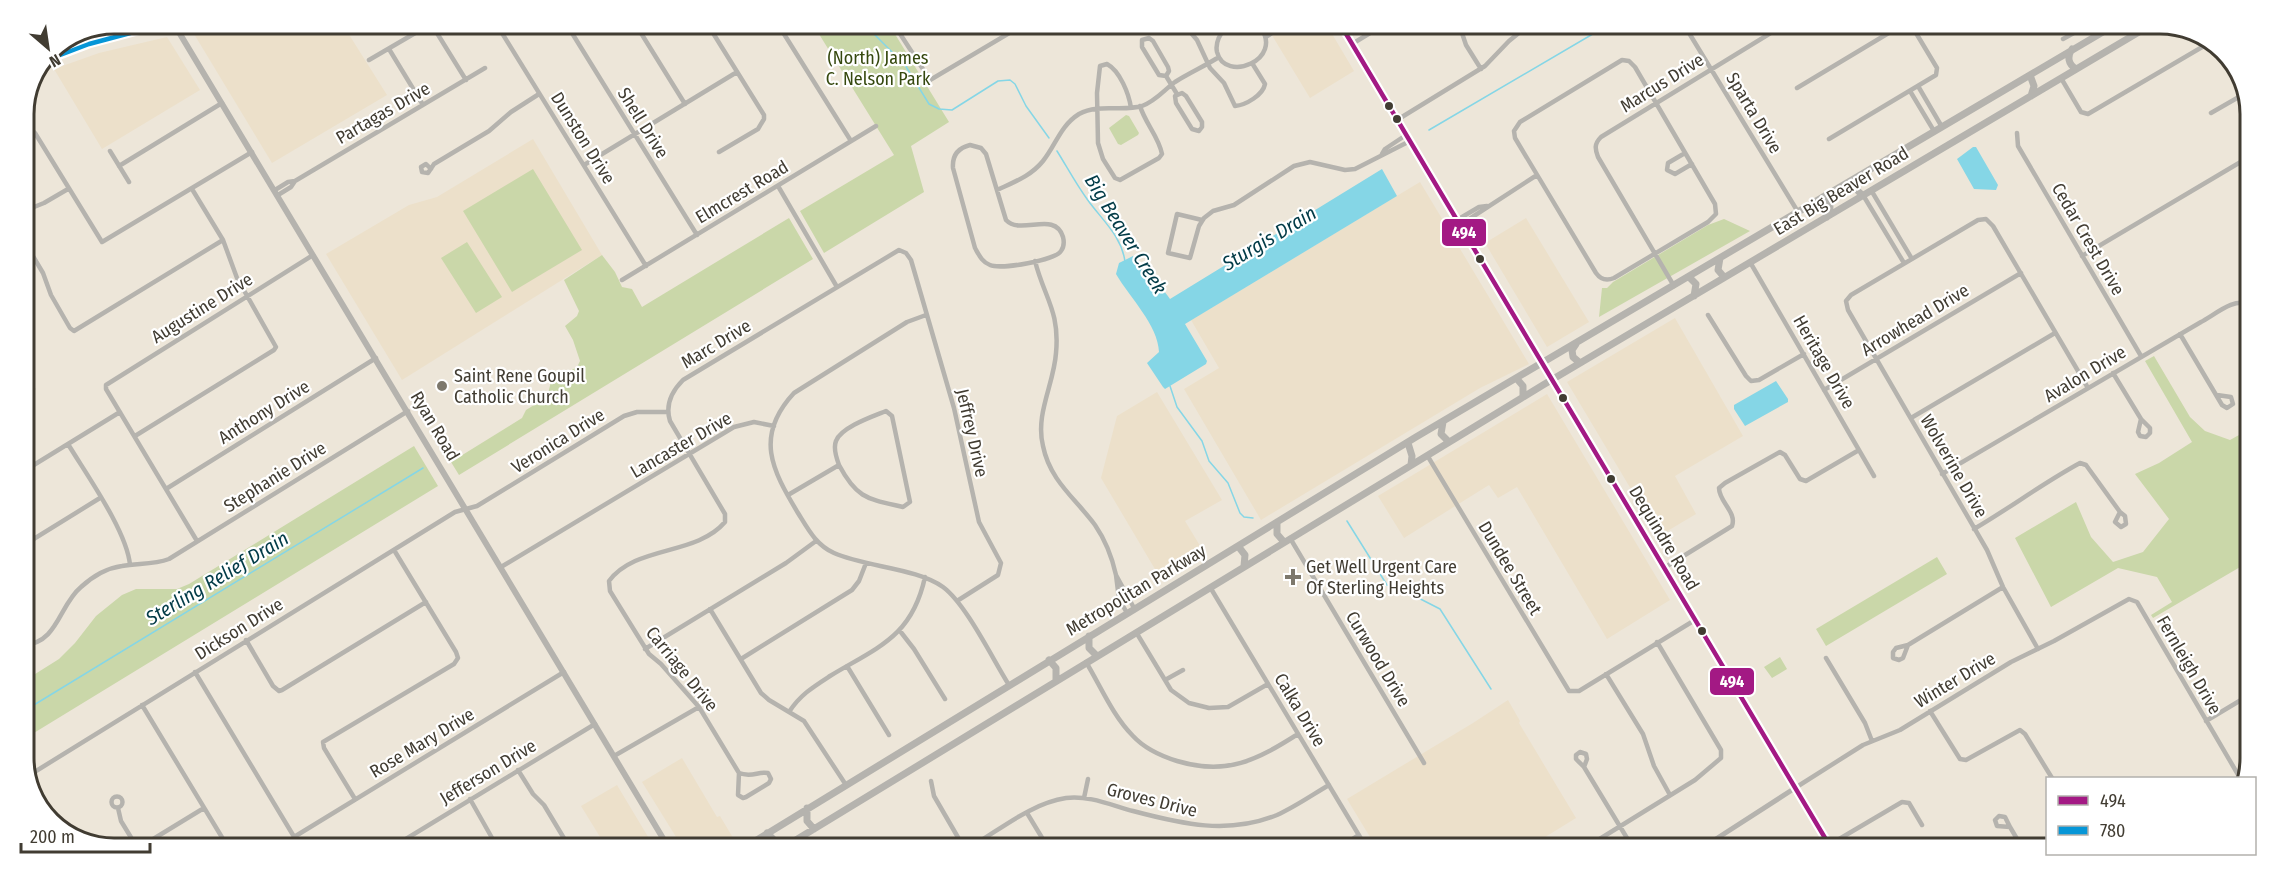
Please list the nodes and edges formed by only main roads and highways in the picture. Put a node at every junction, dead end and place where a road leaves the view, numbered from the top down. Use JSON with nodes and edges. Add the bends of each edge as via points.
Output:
{"nodes":[{"id":1,"x":126,"y":34,"type":"edge"},
{"id":2,"x":180,"y":34,"type":"edge"},
{"id":3,"x":1346,"y":34,"type":"edge"},
{"id":4,"x":2099,"y":34,"type":"edge"},
{"id":5,"x":2136,"y":34,"type":"edge"},
{"id":6,"x":78,"y":48,"type":"edge"},
{"id":7,"x":2072,"y":49,"type":"junction"},
{"id":8,"x":2076,"y":69,"type":"junction"},
{"id":9,"x":2030,"y":75,"type":"junction"},
{"id":10,"x":2031,"y":96,"type":"junction"},
{"id":11,"x":1859,"y":176,"type":"junction"},
{"id":12,"x":1863,"y":195,"type":"junction"},
{"id":13,"x":1823,"y":197,"type":"junction"},
{"id":14,"x":1827,"y":217,"type":"junction"},
{"id":15,"x":1720,"y":258,"type":"junction"},
{"id":16,"x":1689,"y":277,"type":"junction"},
{"id":17,"x":1724,"y":277,"type":"junction"},
{"id":18,"x":1694,"y":296,"type":"junction"},
{"id":19,"x":1576,"y":344,"type":"junction"},
{"id":20,"x":1543,"y":363,"type":"junction"},
{"id":21,"x":1580,"y":363,"type":"junction"},
{"id":22,"x":1517,"y":379,"type":"junction"},
{"id":23,"x":1552,"y":380,"type":"junction"},
{"id":24,"x":1523,"y":397,"type":"junction"},
{"id":25,"x":1443,"y":422,"type":"junction"},
{"id":26,"x":1449,"y":442,"type":"junction"},
{"id":27,"x":1408,"y":443,"type":"junction"},
{"id":28,"x":1411,"y":465,"type":"junction"},
{"id":29,"x":1277,"y":522,"type":"junction"},
{"id":30,"x":1287,"y":540,"type":"junction"},
{"id":31,"x":1238,"y":546,"type":"junction"},
{"id":32,"x":1244,"y":566,"type":"junction"},
{"id":33,"x":1089,"y":636,"type":"junction"},
{"id":34,"x":1097,"y":656,"type":"junction"},
{"id":35,"x":1049,"y":660,"type":"junction"},
{"id":36,"x":1056,"y":681,"type":"junction"},
{"id":37,"x":807,"y":808,"type":"junction"},
{"id":38,"x":814,"y":829,"type":"junction"},
{"id":39,"x":767,"y":833,"type":"junction"},
{"id":40,"x":663,"y":838,"type":"edge"},
{"id":41,"x":759,"y":838,"type":"edge"},
{"id":42,"x":773,"y":838,"type":"edge"},
{"id":43,"x":799,"y":838,"type":"edge"},
{"id":44,"x":1825,"y":838,"type":"edge"}],
"edges":[{"from":1,"to":6,"type":"main road"},
{"from":2,"to":40,"type":"main road","name":"Ryan Road"},
{"from":3,"to":20,"type":"main road","name":"Dequindre Road"},
{"from":4,"to":7,"type":"main road","name":"East Big Beaver Road"},
{"from":5,"to":8,"type":"main road","name":"East Big Beaver Road"},
{"from":7,"to":8,"type":"main road","via":[[2069,63]]},
{"from":7,"to":9,"type":"main road","name":"East Big Beaver Road"},
{"from":8,"to":10,"type":"main road","name":"East Big Beaver Road"},
{"from":9,"to":10,"type":"main road","via":[[2034,86]]},
{"from":9,"to":11,"type":"main road","name":"East Big Beaver Road"},
{"from":10,"to":12,"type":"main road","name":"East Big Beaver Road"},
{"from":11,"to":12,"type":"main road","via":[[1856,186]]},
{"from":11,"to":13,"type":"main road","name":"East Big Beaver Road"},
{"from":12,"to":14,"type":"main road","name":"East Big Beaver Road"},
{"from":13,"to":14,"type":"main road","via":[[1830,204]]},
{"from":13,"to":15,"type":"main road","name":"East Big Beaver Road"},
{"from":14,"to":17,"type":"main road","name":"East Big Beaver Road"},
{"from":15,"to":16,"type":"main road","name":"East Big Beaver Road"},
{"from":15,"to":17,"type":"main road","via":[[1718,270]]},
{"from":16,"to":18,"type":"main road","via":[[1696,284]]},
{"from":16,"to":19,"type":"main road","name":"East Big Beaver Road"},
{"from":17,"to":18,"type":"main road","name":"East Big Beaver Road"},
{"from":18,"to":21,"type":"main road","name":"East Big Beaver Road"},
{"from":19,"to":20,"type":"main road","name":"East Big Beaver Road"},
{"from":19,"to":21,"type":"main road","via":[[1573,357]]},
{"from":20,"to":22,"type":"main road","name":"Metropolitan Parkway"},
{"from":20,"to":23,"type":"main road","name":"Dequindre Road"},
{"from":21,"to":23,"type":"main road","name":"East Big Beaver Road"},
{"from":22,"to":24,"type":"main road","via":[[1523,386]]},
{"from":22,"to":25,"type":"main road","name":"Metropolitan Parkway"},
{"from":23,"to":24,"type":"main road","name":"Metropolitan Parkway"},
{"from":23,"to":44,"type":"main road","name":"Dequindre Road"},
{"from":24,"to":26,"type":"main road","name":"Metropolitan Parkway"},
{"from":25,"to":26,"type":"main road","via":[[1441,434]]},
{"from":25,"to":27,"type":"main road","name":"Metropolitan Parkway"},
{"from":26,"to":28,"type":"main road","name":"Metropolitan Parkway"},
{"from":27,"to":28,"type":"main road"},
{"from":27,"to":29,"type":"main road","name":"Metropolitan Parkway"},
{"from":28,"to":30,"type":"main road","name":"Metropolitan Parkway"},
{"from":29,"to":30,"type":"main road","via":[[1276,534]]},
{"from":29,"to":31,"type":"main road","name":"Metropolitan Parkway"},
{"from":30,"to":32,"type":"main road","name":"Metropolitan Parkway"},
{"from":31,"to":32,"type":"main road","via":[[1245,555]]},
{"from":31,"to":33,"type":"main road","name":"Metropolitan Parkway"},
{"from":32,"to":34,"type":"main road","name":"Metropolitan Parkway"},
{"from":33,"to":34,"type":"main road","via":[[1089,648]]},
{"from":33,"to":35,"type":"main road","name":"Metropolitan Parkway"},
{"from":34,"to":36,"type":"main road","name":"Metropolitan Parkway"},
{"from":35,"to":36,"type":"main road","via":[[1056,668]]},
{"from":35,"to":37,"type":"main road","name":"Metropolitan Parkway"},
{"from":36,"to":38,"type":"main road","name":"Metropolitan Parkway"},
{"from":37,"to":38,"type":"main road","via":[[807,821]]},
{"from":37,"to":39,"type":"main road","name":"Metropolitan Parkway"},
{"from":38,"to":43,"type":"main road","name":"Metropolitan Parkway"},
{"from":39,"to":41,"type":"main road","name":"Metropolitan Parkway"},
{"from":39,"to":42,"type":"main road"}]}
